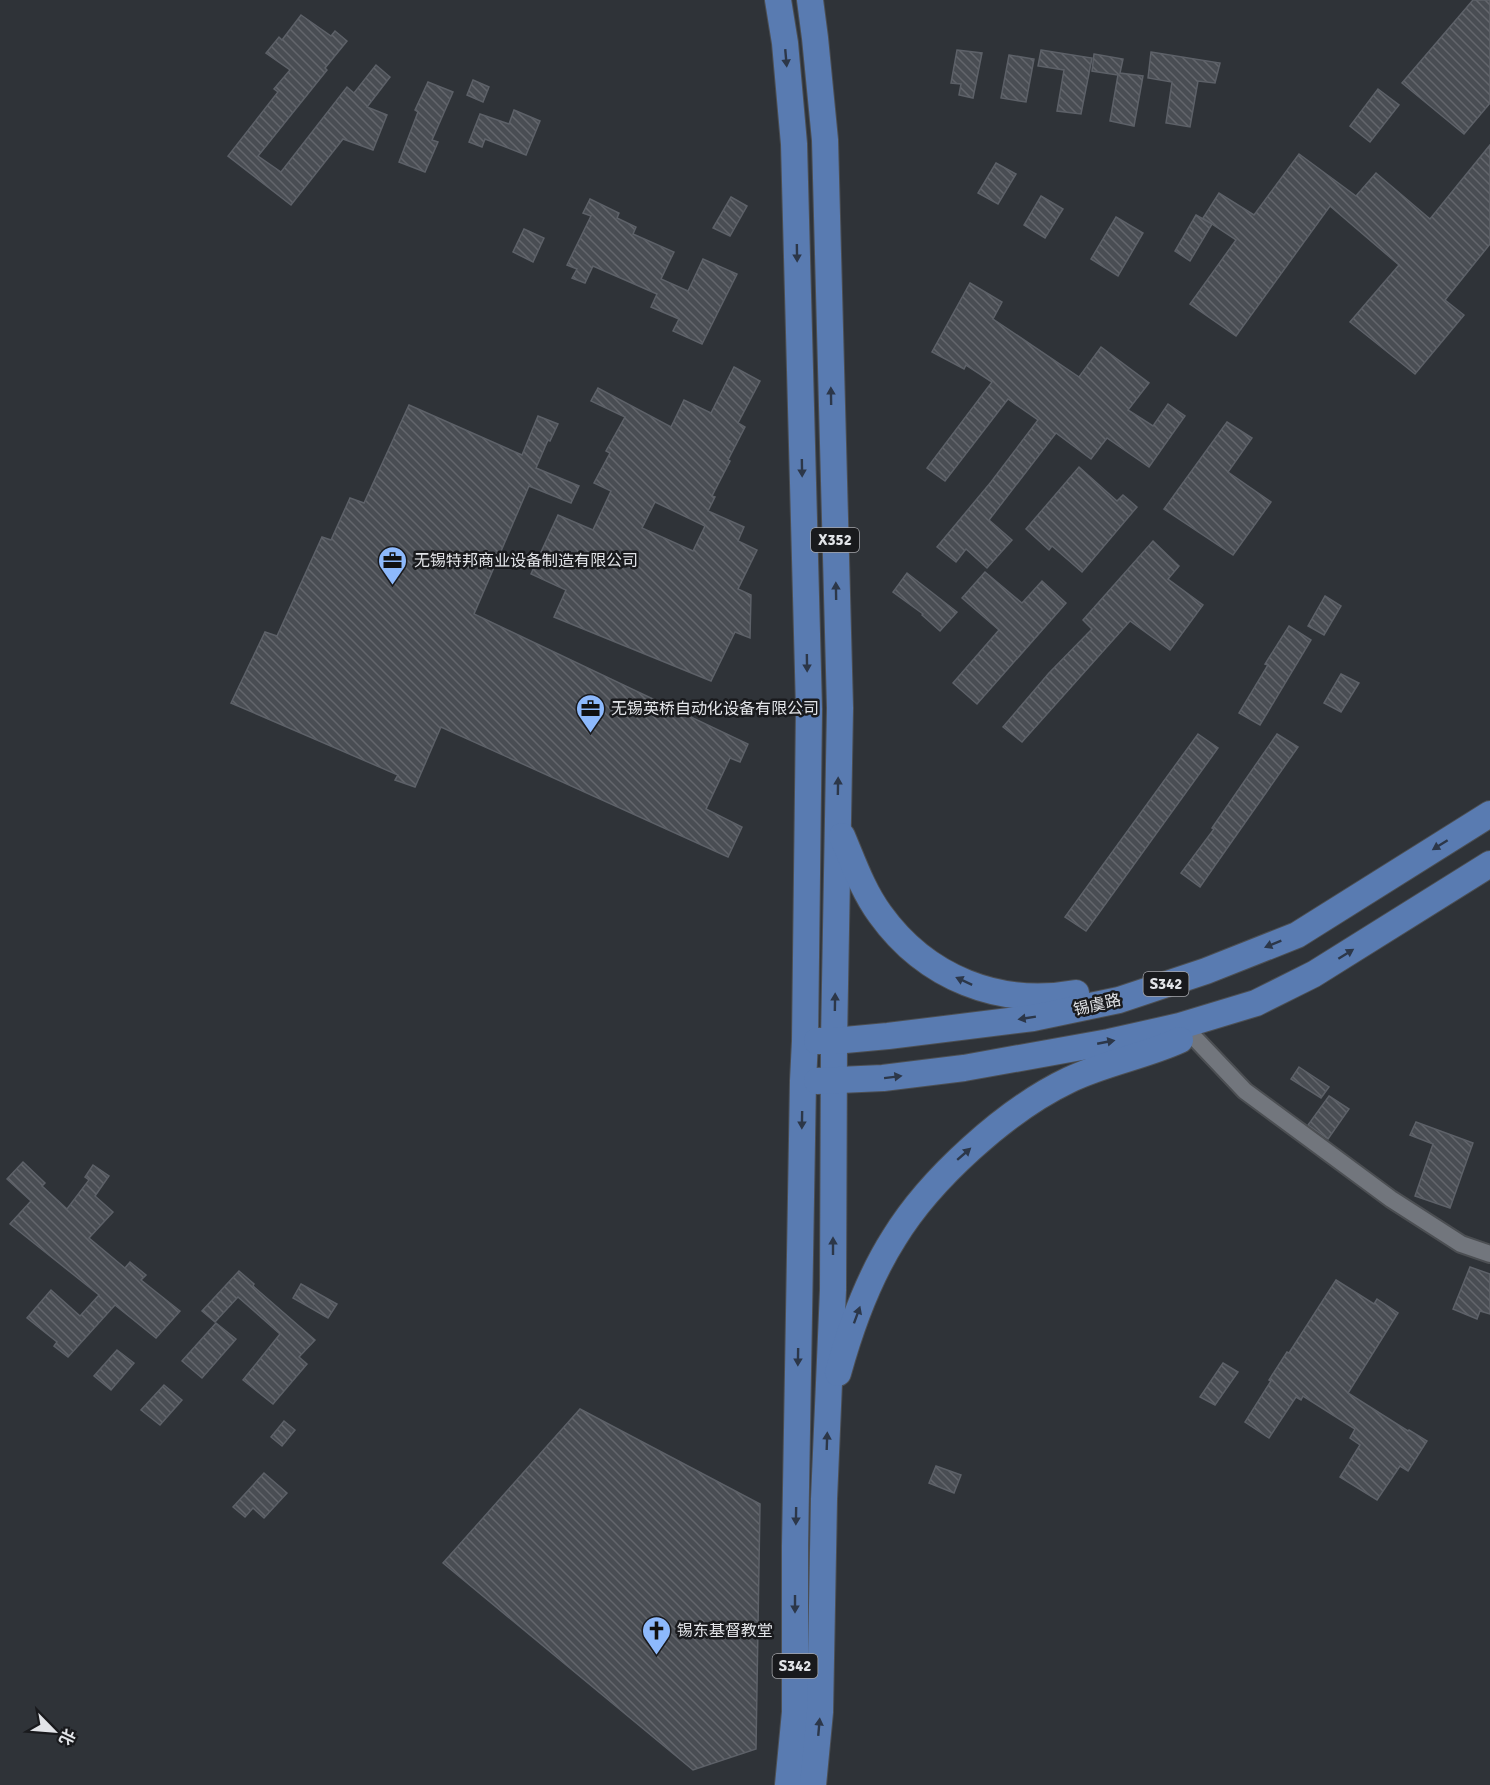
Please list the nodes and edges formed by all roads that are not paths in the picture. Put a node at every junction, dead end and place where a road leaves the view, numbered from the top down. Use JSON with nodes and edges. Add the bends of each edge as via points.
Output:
{"nodes":[{"id":1,"x":778,"y":0,"type":"edge"},
{"id":2,"x":810,"y":0,"type":"edge"},
{"id":3,"x":1490,"y":814,"type":"edge"},
{"id":4,"x":837,"y":826,"type":"junction"},
{"id":5,"x":1490,"y":864,"type":"edge"},
{"id":6,"x":1206,"y":971,"type":"junction"},
{"id":7,"x":1256,"y":1004,"type":"junction"},
{"id":8,"x":1191,"y":1034,"type":"junction"},
{"id":9,"x":805,"y":1041,"type":"junction"},
{"id":10,"x":834,"y":1041,"type":"junction"},
{"id":11,"x":803,"y":1081,"type":"junction"},
{"id":12,"x":834,"y":1081,"type":"junction"},
{"id":13,"x":1490,"y":1254,"type":"edge"},
{"id":14,"x":828,"y":1411,"type":"junction"},
{"id":15,"x":788,"y":1785,"type":"edge"},
{"id":16,"x":813,"y":1785,"type":"edge"}],
"edges":[{"from":1,"to":9,"type":"main road","number":"X352","one_way":true,"via":[[794,144],[807,626]]},
{"from":4,"to":2,"type":"main road","number":"X352","one_way":true,"via":[[840,708],[825,140]]},
{"from":3,"to":6,"type":"main road","name":"锡虞路","number":"S342","one_way":true,"via":[[1297,935]]},
{"from":6,"to":4,"type":"main road","one_way":true,"via":[[1161,974],[1057,997],[1032,998],[976,987],[922,958],[897,937],[860,879]]},
{"from":10,"to":4,"type":"main road","number":"X352","one_way":true},
{"from":7,"to":5,"type":"main road","one_way":true,"via":[[1314,974]]},
{"from":6,"to":10,"type":"main road","name":"锡虞路","number":"S342","one_way":true,"via":[[1119,1000],[1033,1018]]},
{"from":7,"to":8,"type":"main road"},
{"from":12,"to":7,"type":"main road","one_way":true,"via":[[963,1068],[1109,1042]]},
{"from":8,"to":13,"type":"street","via":[[1245,1091],[1391,1199],[1461,1244]]},
{"from":14,"to":8,"type":"main road","one_way":true,"via":[[867,1289],[894,1237],[956,1162],[999,1125],[1068,1080]]},
{"from":9,"to":10,"type":"main road","name":"锡虞路","number":"S342"},
{"from":9,"to":11,"type":"main road","number":"S342"},
{"from":10,"to":12,"type":"main road","number":"X352"},
{"from":11,"to":12,"type":"main road"},
{"from":11,"to":15,"type":"main road","number":"S342","one_way":true,"via":[[795,1712]]},
{"from":14,"to":12,"type":"main road","number":"S342","one_way":true},
{"from":16,"to":14,"type":"main road","number":"S342","one_way":true,"via":[[820,1712]]}]}
